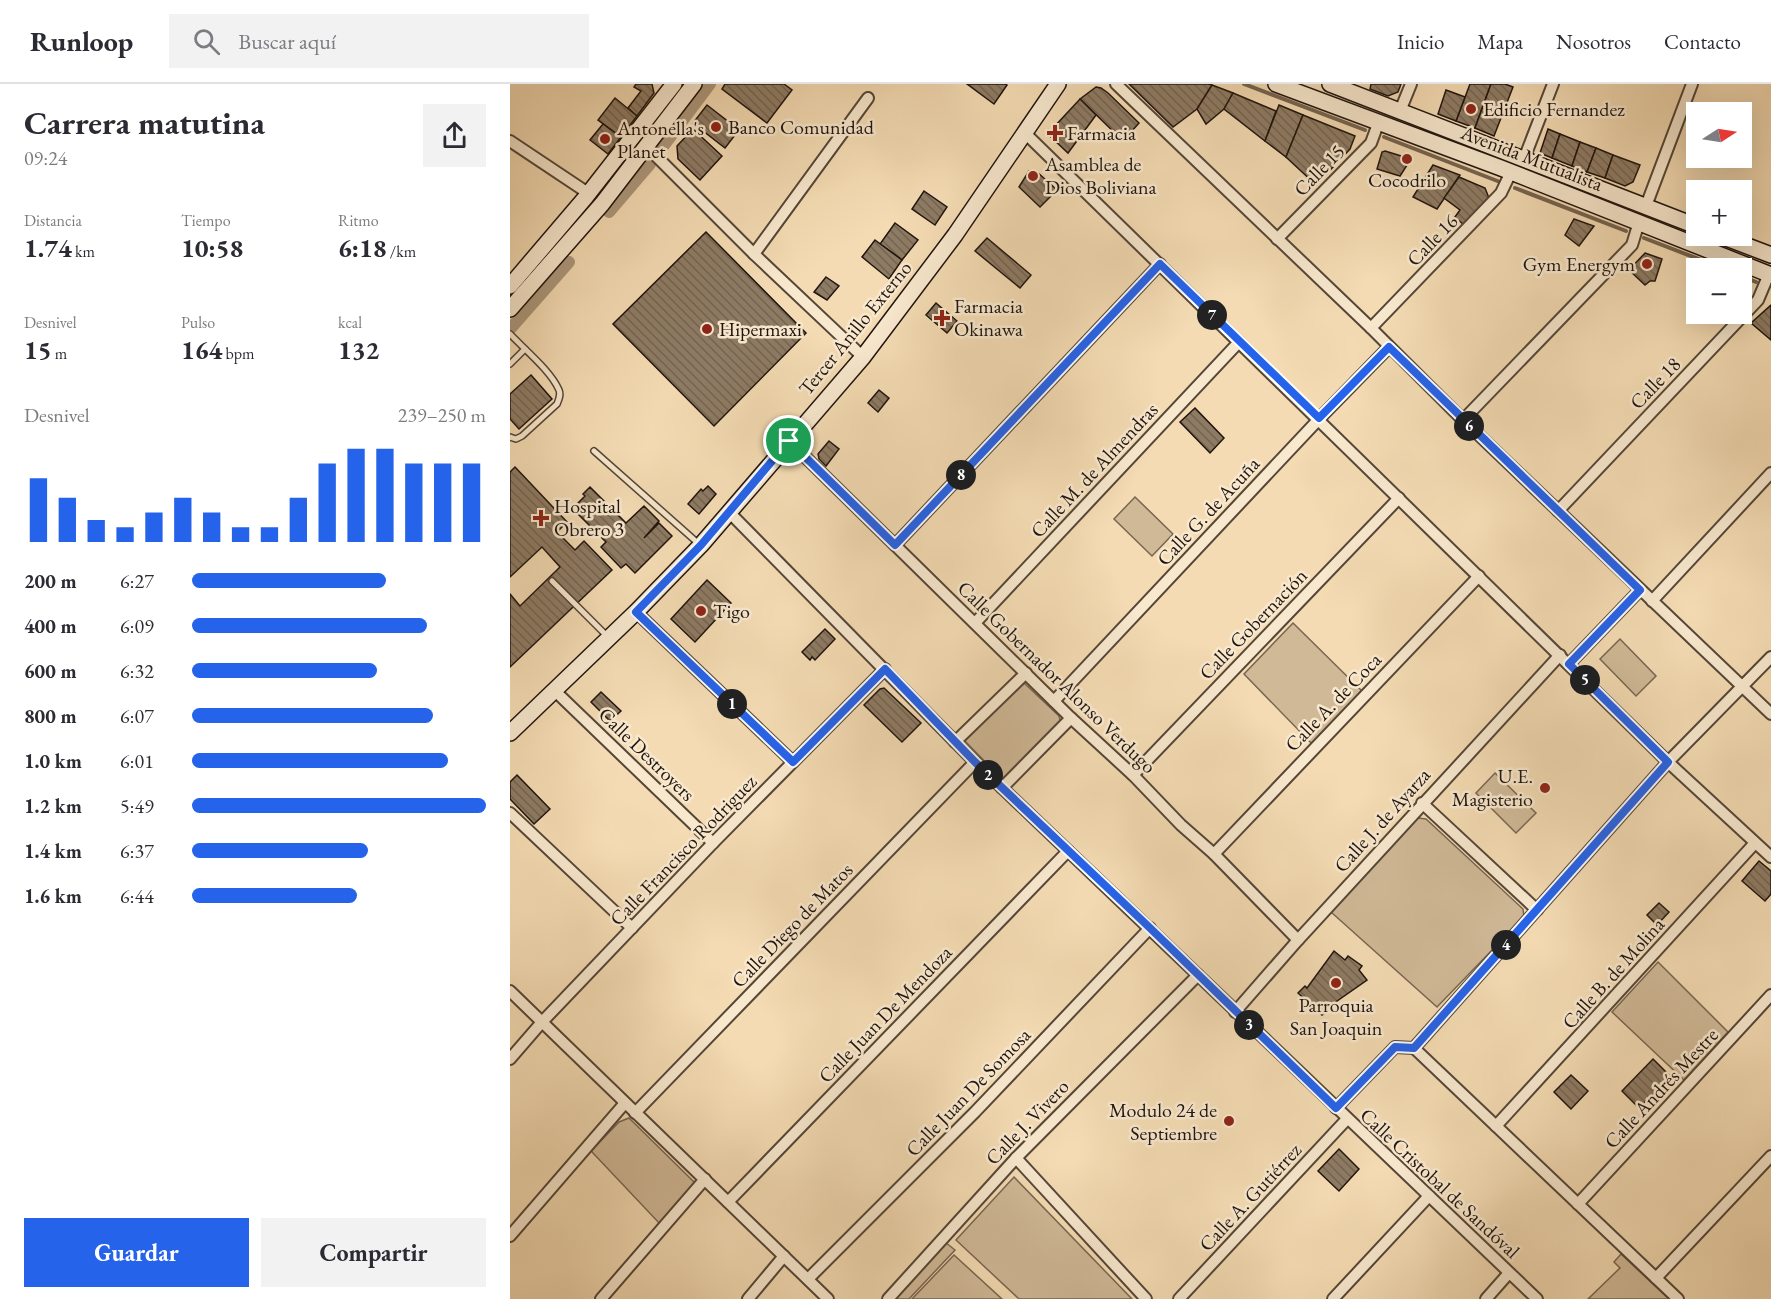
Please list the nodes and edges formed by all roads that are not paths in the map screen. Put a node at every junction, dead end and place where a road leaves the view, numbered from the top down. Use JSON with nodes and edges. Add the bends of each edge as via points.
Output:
{"nodes":[{"id":1,"x":674,"y":84,"type":"edge"},
{"id":2,"x":684,"y":84,"type":"edge"},
{"id":3,"x":694,"y":84,"type":"edge"},
{"id":4,"x":1058,"y":84,"type":"edge"},
{"id":5,"x":1116,"y":84,"type":"edge"},
{"id":6,"x":1276,"y":84,"type":"edge"},
{"id":7,"x":1330,"y":84,"type":"edge"},
{"id":8,"x":1411,"y":84,"type":"edge"},
{"id":9,"x":1553,"y":84,"type":"edge"},
{"id":10,"x":1692,"y":84,"type":"edge"},
{"id":11,"x":868,"y":98,"type":"dead end"},
{"id":12,"x":1400,"y":111,"type":"junction"},
{"id":13,"x":1379,"y":121,"type":"junction"},
{"id":14,"x":1026,"y":134,"type":"junction"},
{"id":15,"x":510,"y":141,"type":"edge"},
{"id":16,"x":645,"y":145,"type":"junction"},
{"id":17,"x":1524,"y":159,"type":"junction"},
{"id":18,"x":1511,"y":172,"type":"junction"},
{"id":19,"x":586,"y":195,"type":"junction"},
{"id":20,"x":1646,"y":206,"type":"junction"},
{"id":21,"x":1639,"y":222,"type":"junction"},
{"id":22,"x":1686,"y":222,"type":"edge"},
{"id":23,"x":584,"y":225,"type":"junction"},
{"id":24,"x":1277,"y":239,"type":"junction"},
{"id":25,"x":1747,"y":246,"type":"edge"},
{"id":26,"x":754,"y":254,"type":"junction"},
{"id":27,"x":1771,"y":255,"type":"edge"},
{"id":28,"x":1160,"y":264,"type":"junction"},
{"id":29,"x":1770,"y":274,"type":"edge"},
{"id":30,"x":510,"y":286,"type":"edge"},
{"id":31,"x":510,"y":293,"type":"edge"},
{"id":32,"x":510,"y":309,"type":"edge"},
{"id":33,"x":1371,"y":328,"type":"junction"},
{"id":34,"x":510,"y":334,"type":"edge"},
{"id":35,"x":1239,"y":342,"type":"junction"},
{"id":36,"x":1389,"y":347,"type":"junction"},
{"id":37,"x":525,"y":349,"type":"junction"},
{"id":38,"x":863,"y":357,"type":"junction"},
{"id":39,"x":510,"y":364,"type":"edge"},
{"id":40,"x":1319,"y":418,"type":"junction"},
{"id":41,"x":1463,"y":420,"type":"junction"},
{"id":42,"x":510,"y":437,"type":"edge"},
{"id":43,"x":789,"y":441,"type":"junction"},
{"id":44,"x":594,"y":451,"type":"dead end"},
{"id":45,"x":1771,"y":473,"type":"edge"},
{"id":46,"x":1399,"y":498,"type":"junction"},
{"id":47,"x":1558,"y":511,"type":"junction"},
{"id":48,"x":729,"y":512,"type":"junction"},
{"id":49,"x":701,"y":545,"type":"junction"},
{"id":50,"x":895,"y":545,"type":"junction"},
{"id":51,"x":1479,"y":576,"type":"junction"},
{"id":52,"x":552,"y":581,"type":"dead end"},
{"id":53,"x":1640,"y":590,"type":"junction"},
{"id":54,"x":1652,"y":601,"type":"junction"},
{"id":55,"x":636,"y":612,"type":"junction"},
{"id":56,"x":975,"y":623,"type":"junction"},
{"id":57,"x":609,"y":639,"type":"junction"},
{"id":58,"x":1560,"y":655,"type":"junction"},
{"id":59,"x":1771,"y":657,"type":"edge"},
{"id":60,"x":1569,"y":664,"type":"junction"},
{"id":61,"x":885,"y":669,"type":"junction"},
{"id":62,"x":1026,"y":673,"type":"junction"},
{"id":63,"x":1742,"y":688,"type":"junction"},
{"id":64,"x":555,"y":691,"type":"junction"},
{"id":65,"x":1054,"y":701,"type":"junction"},
{"id":66,"x":1771,"y":714,"type":"edge"},
{"id":67,"x":1071,"y":718,"type":"junction"},
{"id":68,"x":510,"y":733,"type":"edge"},
{"id":69,"x":955,"y":742,"type":"junction"},
{"id":70,"x":793,"y":762,"type":"junction"},
{"id":71,"x":975,"y":762,"type":"junction"},
{"id":72,"x":1668,"y":762,"type":"junction"},
{"id":73,"x":1133,"y":775,"type":"junction"},
{"id":74,"x":1002,"y":788,"type":"junction"},
{"id":75,"x":1422,"y":803,"type":"junction"},
{"id":76,"x":510,"y":813,"type":"edge"},
{"id":77,"x":713,"y":843,"type":"junction"},
{"id":78,"x":1755,"y":843,"type":"junction"},
{"id":79,"x":1068,"y":851,"type":"junction"},
{"id":80,"x":1214,"y":854,"type":"junction"},
{"id":81,"x":1771,"y":857,"type":"edge"},
{"id":82,"x":1537,"y":910,"type":"junction"},
{"id":83,"x":632,"y":928,"type":"junction"},
{"id":84,"x":1150,"y":928,"type":"junction"},
{"id":85,"x":1298,"y":940,"type":"junction"},
{"id":86,"x":1198,"y":975,"type":"junction"},
{"id":87,"x":510,"y":991,"type":"edge"},
{"id":88,"x":1771,"y":995,"type":"edge"},
{"id":89,"x":1235,"y":1012,"type":"junction"},
{"id":90,"x":542,"y":1023,"type":"junction"},
{"id":91,"x":1414,"y":1048,"type":"junction"},
{"id":92,"x":510,"y":1059,"type":"edge"},
{"id":93,"x":625,"y":1103,"type":"junction"},
{"id":94,"x":1336,"y":1108,"type":"junction"},
{"id":95,"x":634,"y":1113,"type":"junction"},
{"id":96,"x":1347,"y":1119,"type":"junction"},
{"id":97,"x":1496,"y":1126,"type":"junction"},
{"id":98,"x":1771,"y":1156,"type":"edge"},
{"id":99,"x":1016,"y":1158,"type":"junction"},
{"id":100,"x":705,"y":1179,"type":"junction"},
{"id":101,"x":1429,"y":1196,"type":"junction"},
{"id":102,"x":728,"y":1202,"type":"junction"},
{"id":103,"x":1578,"y":1204,"type":"junction"},
{"id":104,"x":510,"y":1236,"type":"edge"},
{"id":105,"x":784,"y":1257,"type":"junction"},
{"id":106,"x":1509,"y":1273,"type":"junction"},
{"id":107,"x":1656,"y":1278,"type":"junction"},
{"id":108,"x":808,"y":1279,"type":"junction"},
{"id":109,"x":601,"y":1299,"type":"edge"},
{"id":110,"x":748,"y":1299,"type":"edge"},
{"id":111,"x":828,"y":1299,"type":"edge"},
{"id":112,"x":888,"y":1299,"type":"edge"},
{"id":113,"x":1146,"y":1299,"type":"edge"},
{"id":114,"x":1179,"y":1299,"type":"edge"},
{"id":115,"x":1333,"y":1299,"type":"edge"},
{"id":116,"x":1486,"y":1299,"type":"edge"},
{"id":117,"x":1537,"y":1299,"type":"edge"},
{"id":118,"x":1676,"y":1299,"type":"edge"}],
"edges":[{"from":1,"to":19,"type":"main road"},
{"from":2,"to":16,"type":"main road","via":[[643,139]]},
{"from":3,"to":16,"type":"main road"},
{"from":4,"to":14,"type":"main road","name":"Tercer Anillo Externo"},
{"from":5,"to":24,"type":"street"},
{"from":6,"to":13,"type":"main road","name":"Avenida Mutualista"},
{"from":7,"to":12,"type":"main road","name":"Avenida Mutualista"},
{"from":8,"to":12,"type":"street"},
{"from":9,"to":17,"type":"street"},
{"from":10,"to":20,"type":"street"},
{"from":11,"to":26,"type":"street"},
{"from":12,"to":17,"type":"main road","name":"Avenida Mutualista"},
{"from":13,"to":18,"type":"main road","name":"Avenida Mutualista"},
{"from":13,"to":24,"type":"street","name":"Calle 15","via":[[1371,143]]},
{"from":14,"to":28,"type":"street"},
{"from":14,"to":38,"type":"main road","name":"Tercer Anillo Externo","via":[[956,235]]},
{"from":15,"to":19,"type":"street"},
{"from":16,"to":19,"type":"main road","via":[[627,156],[597,193]]},
{"from":16,"to":23,"type":"main road"},
{"from":16,"to":26,"type":"street"},
{"from":17,"to":20,"type":"main road","name":"Avenida Mutualista"},
{"from":18,"to":21,"type":"main road","name":"Avenida Mutualista"},
{"from":18,"to":33,"type":"street","name":"Calle 16","via":[[1502,193]]},
{"from":19,"to":30,"type":"main road"},
{"from":20,"to":22,"type":"main road","name":"Avenida Mutualista"},
{"from":21,"to":29,"type":"main road","name":"Avenida Mutualista"},
{"from":21,"to":41,"type":"street","via":[[1632,245]]},
{"from":23,"to":31,"type":"main road","via":[[573,226],[561,235]]},
{"from":23,"to":32,"type":"main road"},
{"from":24,"to":33,"type":"street"},
{"from":25,"to":27,"type":"main road"},
{"from":26,"to":38,"type":"street"},
{"from":28,"to":35,"type":"street"},
{"from":28,"to":50,"type":"street"},
{"from":29,"to":47,"type":"street","name":"Calle 18","via":[[1758,300]]},
{"from":33,"to":36,"type":"street"},
{"from":34,"to":37,"type":"lane"},
{"from":35,"to":40,"type":"street"},
{"from":35,"to":56,"type":"street","name":"Calle M. de Almendras"},
{"from":36,"to":40,"type":"street","name":"Calle G. de Acuña"},
{"from":36,"to":41,"type":"street"},
{"from":37,"to":39,"type":"lane"},
{"from":37,"to":42,"type":"lane","via":[[549,375],[560,397],[522,436]]},
{"from":38,"to":43,"type":"main road","name":"Tercer Anillo Externo"},
{"from":40,"to":46,"type":"street"},
{"from":40,"to":65,"type":"street","name":"Calle G. de Acuña"},
{"from":41,"to":47,"type":"street"},
{"from":43,"to":48,"type":"main road","name":"Tercer Anillo Externo"},
{"from":43,"to":50,"type":"street","name":"Calle Gobernador Alonso Verdugo"},
{"from":44,"to":49,"type":"lane"},
{"from":45,"to":54,"type":"street"},
{"from":46,"to":51,"type":"street"},
{"from":46,"to":73,"type":"street","name":"Calle Gobernación"},
{"from":47,"to":53,"type":"street"},
{"from":48,"to":49,"type":"main road","name":"Tercer Anillo Externo"},
{"from":48,"to":61,"type":"street","name":"Calle Cristobal de Sandóval"},
{"from":49,"to":55,"type":"main road","name":"Tercer Anillo Externo"},
{"from":50,"to":56,"type":"street","name":"Calle Gobernador Alonso Verdugo"},
{"from":51,"to":58,"type":"street"},
{"from":51,"to":80,"type":"street","name":"Calle A. de Coca"},
{"from":52,"to":57,"type":"lane"},
{"from":53,"to":54,"type":"street"},
{"from":53,"to":60,"type":"street"},
{"from":54,"to":63,"type":"street"},
{"from":55,"to":57,"type":"main road","name":"Tercer Anillo Externo"},
{"from":55,"to":70,"type":"street"},
{"from":56,"to":62,"type":"street","name":"Calle Gobernador Alonso Verdugo"},
{"from":57,"to":64,"type":"main road","name":"Tercer Anillo Externo"},
{"from":58,"to":60,"type":"street"},
{"from":58,"to":75,"type":"street","name":"Calle J. de Ayarza"},
{"from":59,"to":63,"type":"street"},
{"from":60,"to":72,"type":"street"},
{"from":61,"to":69,"type":"street","name":"Calle Cristobal de Sandóval"},
{"from":61,"to":70,"type":"street","name":"Calle Francisco Rodriguez"},
{"from":62,"to":65,"type":"street","name":"Calle Gobernador Alonso Verdugo"},
{"from":62,"to":69,"type":"street"},
{"from":63,"to":66,"type":"street"},
{"from":63,"to":72,"type":"street"},
{"from":64,"to":68,"type":"main road","name":"Tercer Anillo Externo"},
{"from":64,"to":77,"type":"street","name":"Calle Destroyers"},
{"from":65,"to":67,"type":"street","name":"Calle Gobernador Alonso Verdugo"},
{"from":67,"to":73,"type":"street","name":"Calle Gobernador Alonso Verdugo"},
{"from":67,"to":74,"type":"street"},
{"from":69,"to":71,"type":"street","name":"Calle Cristobal de Sandóval"},
{"from":70,"to":77,"type":"street","name":"Calle Francisco Rodriguez"},
{"from":71,"to":74,"type":"street","name":"Calle Cristobal de Sandóval"},
{"from":71,"to":95,"type":"street","name":"Calle Diego de Matos"},
{"from":72,"to":78,"type":"street"},
{"from":72,"to":82,"type":"street"},
{"from":73,"to":80,"type":"street","name":"Calle Gobernador Alonso Verdugo"},
{"from":74,"to":79,"type":"street","name":"Calle Cristobal de Sandóval"},
{"from":75,"to":82,"type":"street"},
{"from":75,"to":85,"type":"street","name":"Calle J. de Ayarza"},
{"from":76,"to":83,"type":"street"},
{"from":77,"to":83,"type":"street","name":"Calle Francisco Rodriguez"},
{"from":78,"to":81,"type":"street"},
{"from":78,"to":97,"type":"street","name":"Calle B. de Molina"},
{"from":79,"to":84,"type":"street","name":"Calle Cristobal de Sandóval"},
{"from":79,"to":102,"type":"street","name":"Calle Juan De Mendoza"},
{"from":80,"to":85,"type":"street","name":"Calle Gobernador Alonso Verdugo"},
{"from":82,"to":91,"type":"street"},
{"from":83,"to":90,"type":"street","name":"Calle Francisco Rodriguez"},
{"from":84,"to":86,"type":"street","name":"Calle Cristobal de Sandóval"},
{"from":84,"to":108,"type":"street","name":"Calle Juan De Somosa","via":[[975,1112]]},
{"from":85,"to":89,"type":"street","name":"Calle J. de Ayarza"},
{"from":86,"to":89,"type":"street","name":"Calle Cristobal de Sandóval"},
{"from":86,"to":99,"type":"street","name":"Calle J. Vivero"},
{"from":87,"to":90,"type":"street"},
{"from":88,"to":103,"type":"street","name":"Calle Andrés Mestre"},
{"from":89,"to":94,"type":"street","name":"Calle Cristobal de Sandóval"},
{"from":90,"to":92,"type":"street","name":"Calle Francisco Rodriguez"},
{"from":90,"to":93,"type":"street"},
{"from":91,"to":94,"type":"street","via":[[1395,1047]]},
{"from":91,"to":97,"type":"street"},
{"from":93,"to":95,"type":"street"},
{"from":93,"to":104,"type":"street"},
{"from":94,"to":96,"type":"street","name":"Calle Cristobal de Sandóval"},
{"from":95,"to":100,"type":"street"},
{"from":96,"to":101,"type":"street","name":"Calle Cristobal de Sandóval"},
{"from":96,"to":114,"type":"street","name":"Calle A. Gutiérrez"},
{"from":97,"to":103,"type":"street"},
{"from":98,"to":107,"type":"street"},
{"from":99,"to":112,"type":"street","name":"Calle J. Vivero"},
{"from":99,"to":113,"type":"street"},
{"from":100,"to":102,"type":"street"},
{"from":100,"to":109,"type":"street"},
{"from":101,"to":106,"type":"street","name":"Calle Cristobal de Sandóval"},
{"from":101,"to":115,"type":"street"},
{"from":102,"to":105,"type":"street"},
{"from":103,"to":107,"type":"street"},
{"from":105,"to":108,"type":"street"},
{"from":105,"to":110,"type":"street"},
{"from":106,"to":116,"type":"street"},
{"from":106,"to":117,"type":"street","name":"Calle Cristobal de Sandóval"},
{"from":107,"to":118,"type":"street"},
{"from":108,"to":111,"type":"street"}]}
